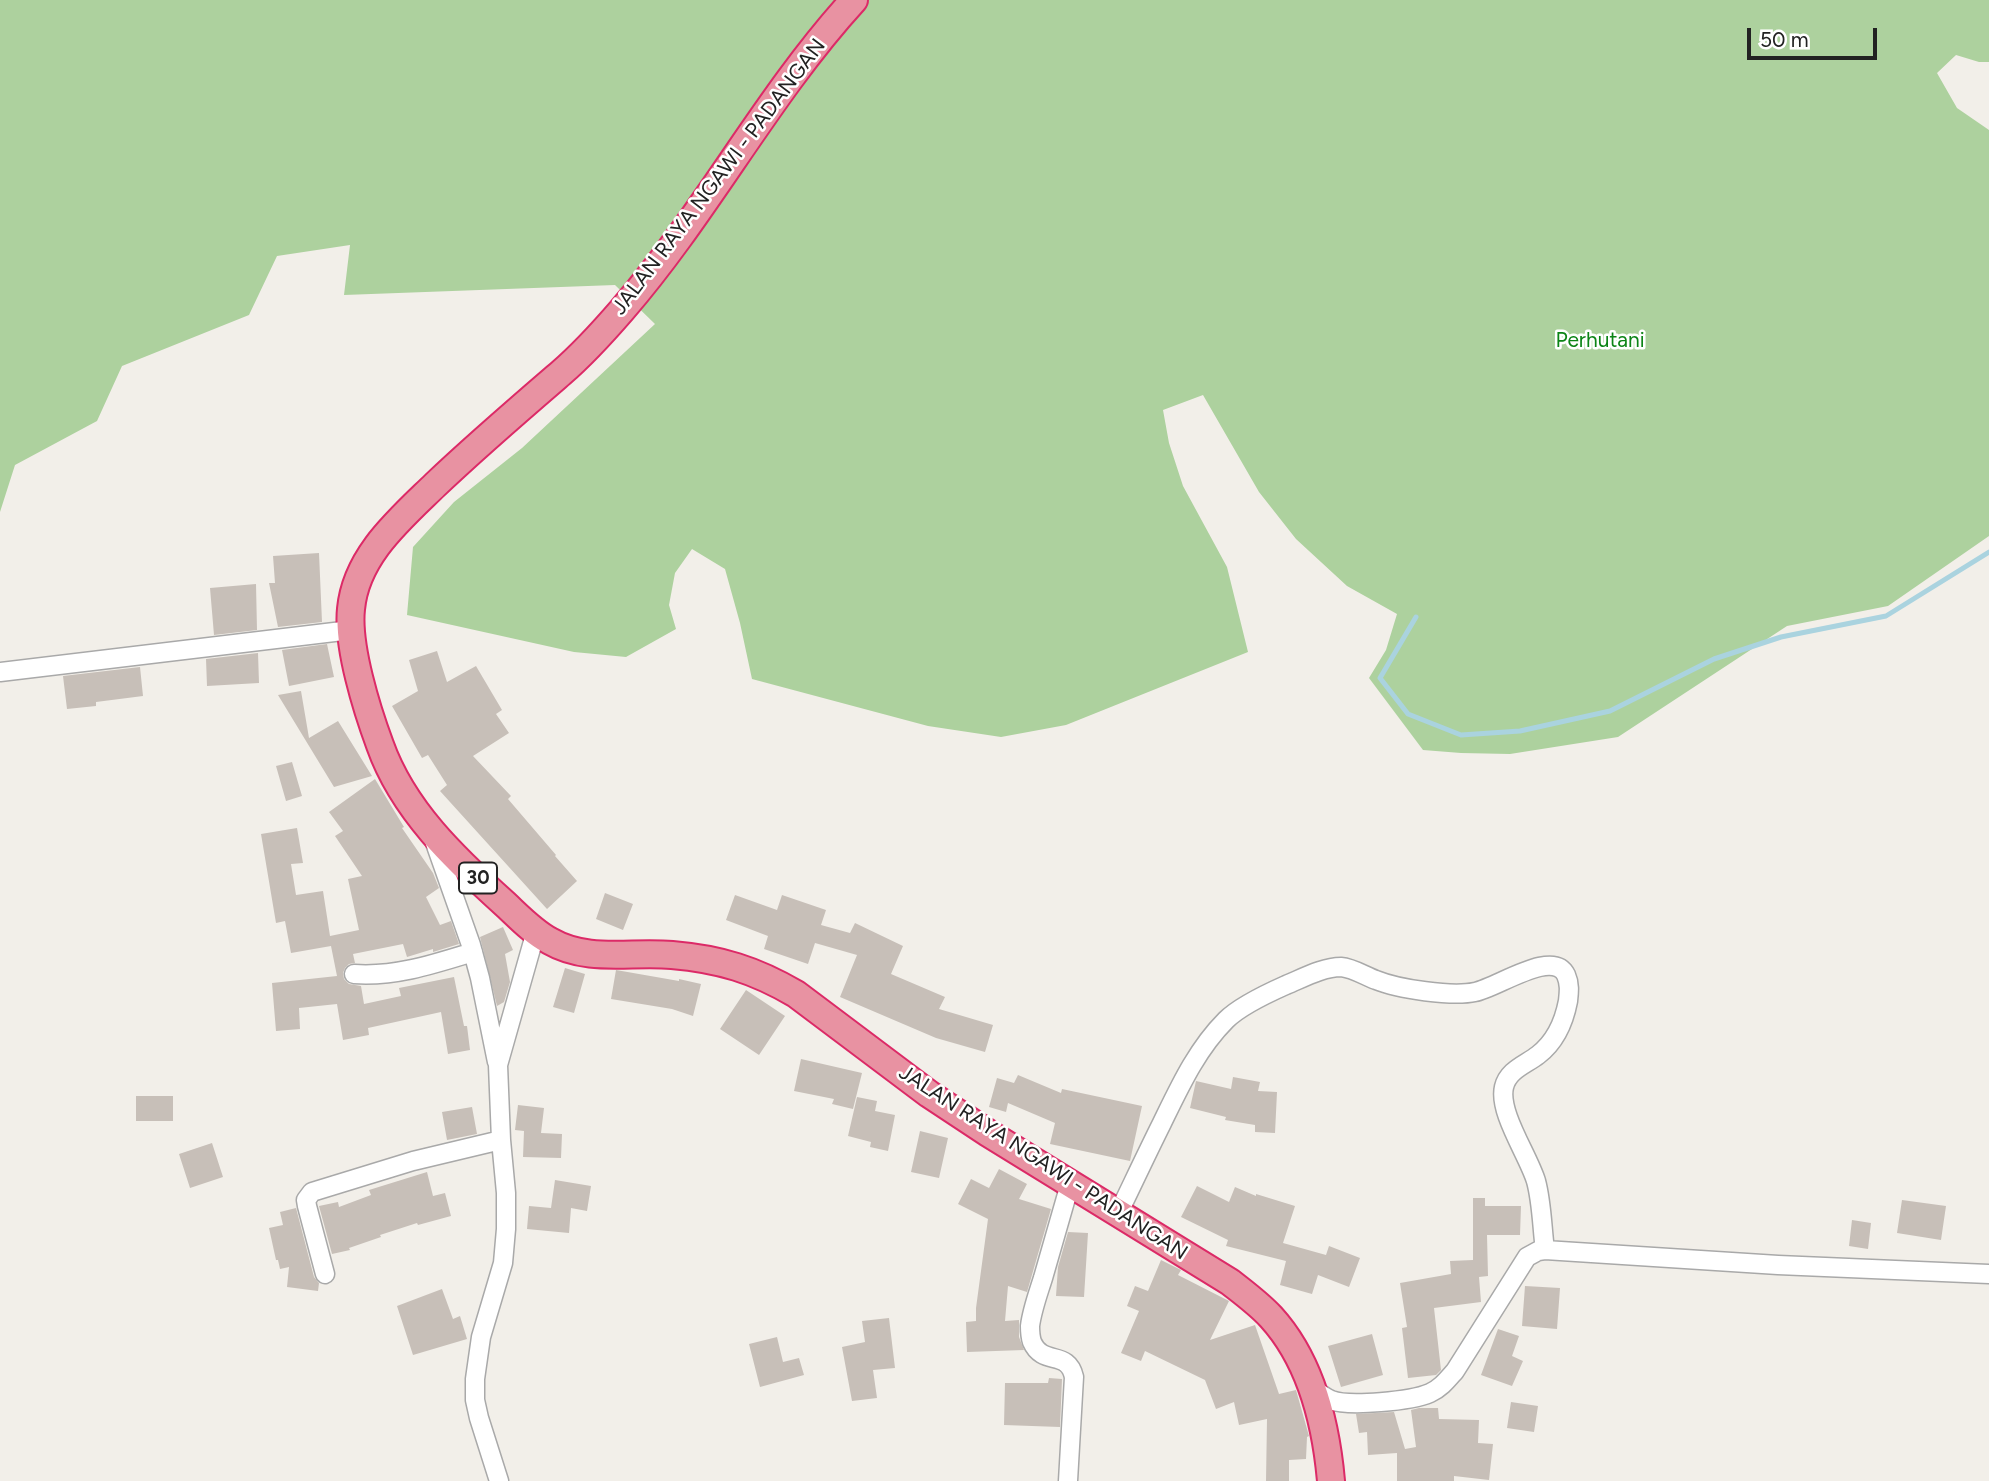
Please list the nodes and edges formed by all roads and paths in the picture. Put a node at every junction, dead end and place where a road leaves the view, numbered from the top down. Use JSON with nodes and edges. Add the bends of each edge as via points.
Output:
{"nodes":[{"id":1,"x":855,"y":0,"type":"edge"},
{"id":2,"x":351,"y":630,"type":"junction"},
{"id":3,"x":0,"y":672,"type":"edge"},
{"id":4,"x":431,"y":831,"type":"junction"},
{"id":5,"x":536,"y":932,"type":"junction"},
{"id":6,"x":473,"y":952,"type":"junction"},
{"id":7,"x":354,"y":974,"type":"dead end"},
{"id":8,"x":498,"y":1065,"type":"junction"},
{"id":9,"x":501,"y":1140,"type":"junction"},
{"id":10,"x":1070,"y":1184,"type":"junction"},
{"id":11,"x":1118,"y":1213,"type":"junction"},
{"id":12,"x":1545,"y":1250,"type":"junction"},
{"id":13,"x":325,"y":1274,"type":"dead end"},
{"id":14,"x":1989,"y":1274,"type":"edge"},
{"id":15,"x":1312,"y":1388,"type":"junction"},
{"id":16,"x":499,"y":1481,"type":"edge"},
{"id":17,"x":1068,"y":1481,"type":"edge"},
{"id":18,"x":1331,"y":1481,"type":"edge"}],
"edges":[{"from":1,"to":2,"type":"highway","name":"JALAN RAYA NGAWI - PADANGAN","number":"30","via":[[751,132],[689,225],[603,332],[480,442],[378,544],[355,588]]},
{"from":2,"to":3,"type":"street"},
{"from":2,"to":4,"type":"highway","name":"JALAN RAYA NGAWI - PADANGAN","number":"30","via":[[384,755],[394,780]]},
{"from":4,"to":5,"type":"highway","name":"JALAN RAYA NGAWI - PADANGAN","number":"30"},
{"from":4,"to":6,"type":"street"},
{"from":5,"to":8,"type":"street"},
{"from":5,"to":10,"type":"highway","name":"JALAN RAYA NGAWI - PADANGAN","number":"30","via":[[582,953],[669,954],[755,972],[796,994],[929,1094]]},
{"from":6,"to":7,"type":"street","via":[[395,973]]},
{"from":6,"to":8,"type":"street"},
{"from":8,"to":9,"type":"street"},
{"from":9,"to":13,"type":"street","via":[[312,1192],[306,1200]]},
{"from":9,"to":16,"type":"street","via":[[506,1193],[503,1263],[481,1337],[475,1379],[479,1419]]},
{"from":10,"to":11,"type":"highway","name":"JALAN RAYA NGAWI - PADANGAN","number":"30"},
{"from":10,"to":17,"type":"street","via":[[1030,1324],[1030,1336],[1040,1354],[1072,1367]]},
{"from":11,"to":12,"type":"street","via":[[1203,1046],[1228,1017],[1267,994],[1343,967],[1379,982],[1462,995],[1552,964],[1567,976],[1566,1012],[1556,1036],[1507,1079],[1503,1100],[1536,1184]]},
{"from":11,"to":15,"type":"highway","name":"JALAN RAYA NGAWI - PADANGAN","number":"30","via":[[1252,1299],[1288,1340]]},
{"from":12,"to":14,"type":"street"},
{"from":12,"to":15,"type":"street","via":[[1527,1257],[1441,1387],[1421,1396],[1362,1404],[1330,1400]]},
{"from":15,"to":18,"type":"highway","name":"JALAN RAYA NGAWI - PADANGAN","number":"30"}]}
